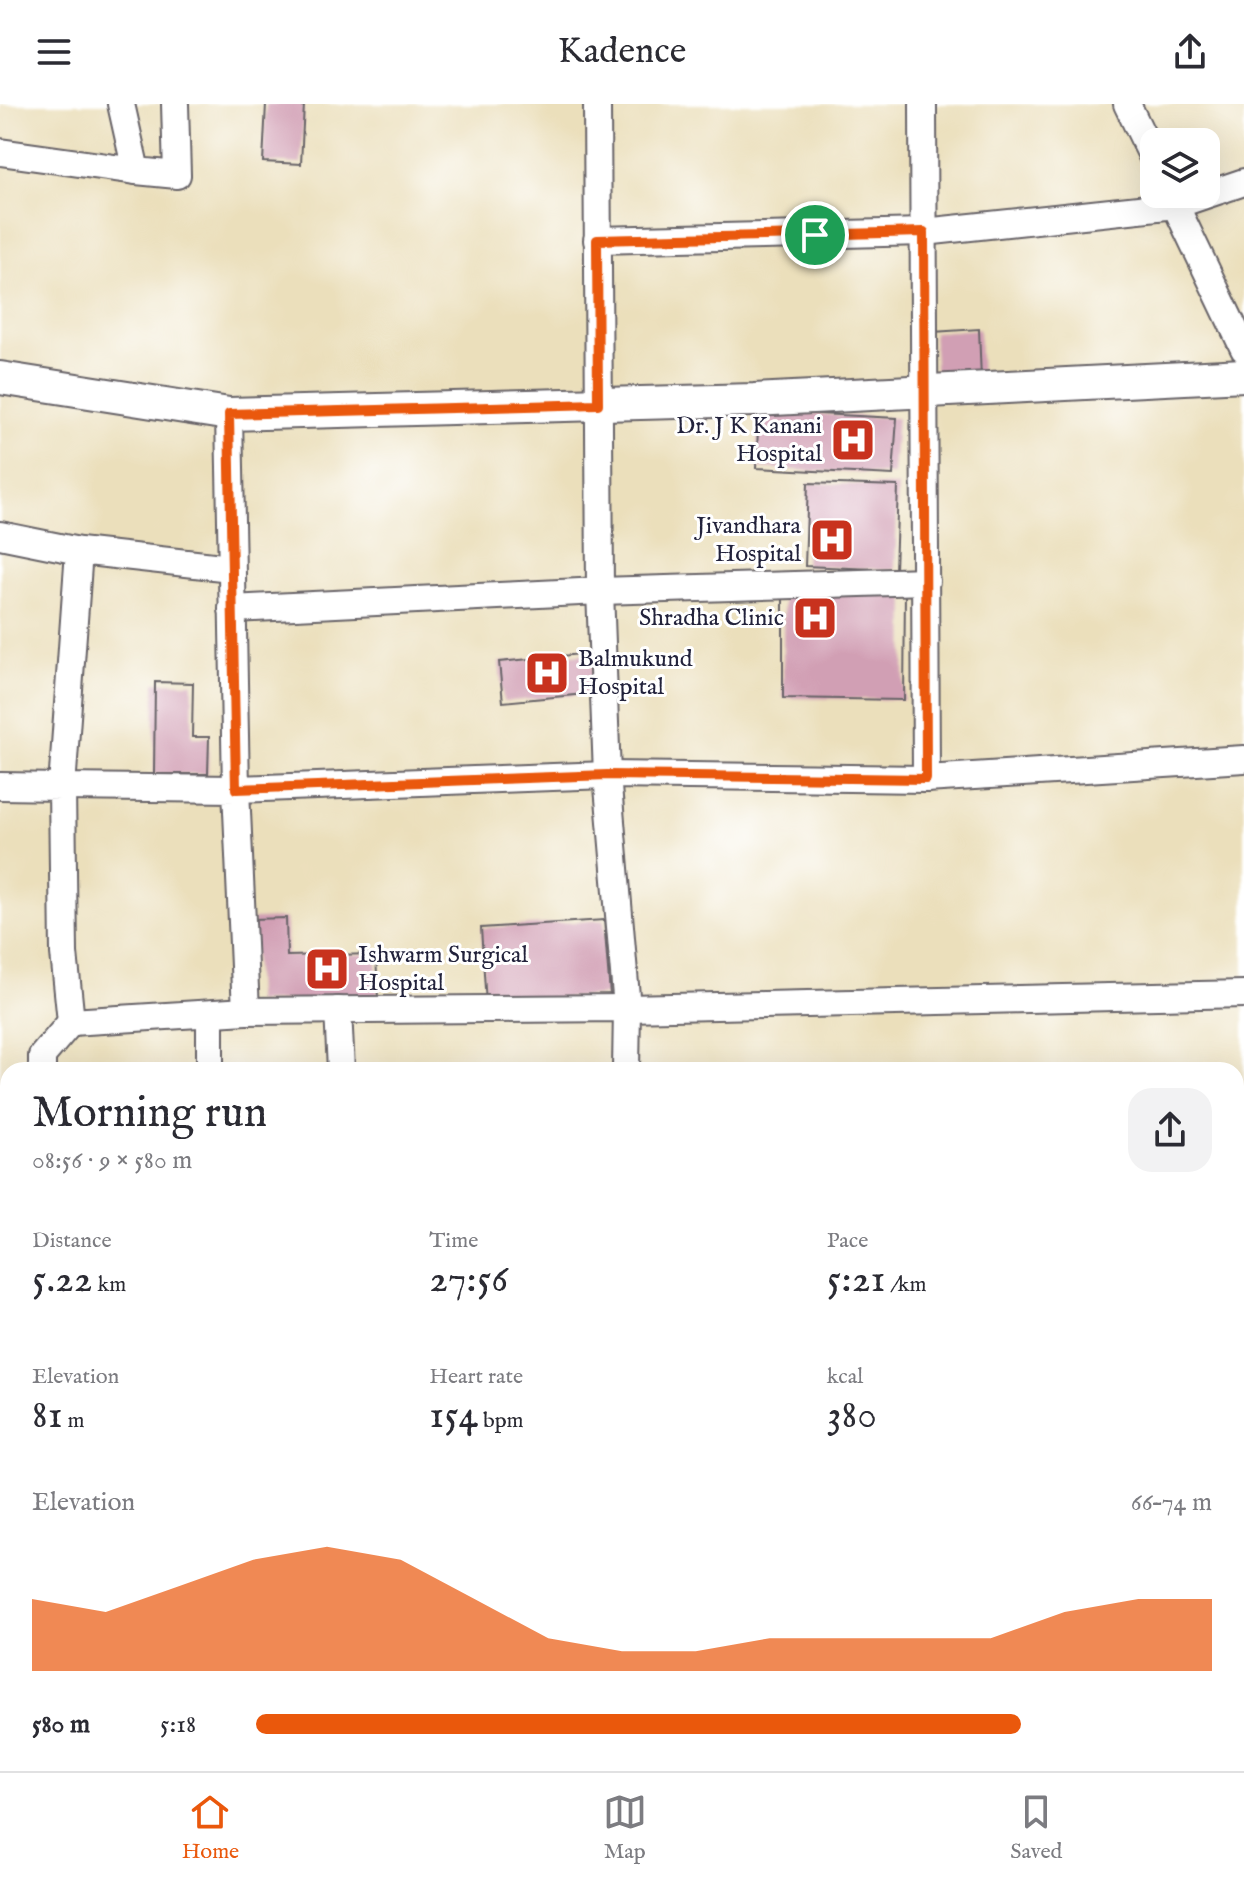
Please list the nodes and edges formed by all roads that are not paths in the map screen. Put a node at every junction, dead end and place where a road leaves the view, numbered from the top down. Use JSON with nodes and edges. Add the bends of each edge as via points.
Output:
{"nodes":[{"id":1,"x":121,"y":104,"type":"edge"},
{"id":2,"x":175,"y":104,"type":"edge"},
{"id":3,"x":597,"y":104,"type":"edge"},
{"id":4,"x":923,"y":104,"type":"edge"},
{"id":5,"x":1127,"y":104,"type":"edge"},
{"id":6,"x":1140,"y":131,"type":"edge"},
{"id":7,"x":0,"y":152,"type":"edge"},
{"id":8,"x":136,"y":171,"type":"junction"},
{"id":9,"x":1244,"y":182,"type":"edge"},
{"id":10,"x":1220,"y":188,"type":"edge"},
{"id":11,"x":1140,"y":204,"type":"edge"},
{"id":12,"x":1177,"y":208,"type":"edge"},
{"id":13,"x":924,"y":232,"type":"junction"},
{"id":14,"x":597,"y":240,"type":"junction"},
{"id":15,"x":1244,"y":349,"type":"edge"},
{"id":16,"x":1244,"y":375,"type":"edge"},
{"id":17,"x":0,"y":378,"type":"edge"},
{"id":18,"x":925,"y":391,"type":"junction"},
{"id":19,"x":598,"y":404,"type":"junction"},
{"id":20,"x":229,"y":414,"type":"junction"},
{"id":21,"x":0,"y":535,"type":"edge"},
{"id":22,"x":79,"y":551,"type":"junction"},
{"id":23,"x":231,"y":568,"type":"junction"},
{"id":24,"x":926,"y":581,"type":"junction"},
{"id":25,"x":600,"y":591,"type":"junction"},
{"id":26,"x":232,"y":609,"type":"junction"},
{"id":27,"x":1244,"y":759,"type":"edge"},
{"id":28,"x":607,"y":775,"type":"junction"},
{"id":29,"x":926,"y":779,"type":"junction"},
{"id":30,"x":0,"y":786,"type":"edge"},
{"id":31,"x":62,"y":787,"type":"junction"},
{"id":32,"x":236,"y":789,"type":"junction"},
{"id":33,"x":1244,"y":994,"type":"edge"},
{"id":34,"x":627,"y":1008,"type":"junction"},
{"id":35,"x":338,"y":1010,"type":"junction"},
{"id":36,"x":246,"y":1011,"type":"junction"},
{"id":37,"x":210,"y":1014,"type":"junction"},
{"id":38,"x":71,"y":1022,"type":"junction"},
{"id":39,"x":42,"y":1062,"type":"edge"},
{"id":40,"x":210,"y":1062,"type":"edge"},
{"id":41,"x":341,"y":1062,"type":"edge"},
{"id":42,"x":626,"y":1062,"type":"edge"}],
"edges":[{"from":1,"to":8,"type":"street"},
{"from":2,"to":8,"type":"street","via":[[177,175]]},
{"from":3,"to":14,"type":"street"},
{"from":4,"to":13,"type":"street"},
{"from":5,"to":6,"type":"street"},
{"from":7,"to":8,"type":"street"},
{"from":9,"to":10,"type":"street"},
{"from":11,"to":13,"type":"street"},
{"from":12,"to":15,"type":"street"},
{"from":13,"to":14,"type":"street"},
{"from":13,"to":18,"type":"street"},
{"from":14,"to":19,"type":"street"},
{"from":16,"to":18,"type":"street"},
{"from":17,"to":20,"type":"street"},
{"from":18,"to":19,"type":"street"},
{"from":18,"to":24,"type":"street"},
{"from":19,"to":20,"type":"street"},
{"from":19,"to":25,"type":"street"},
{"from":20,"to":23,"type":"street"},
{"from":21,"to":22,"type":"street"},
{"from":22,"to":23,"type":"street"},
{"from":22,"to":31,"type":"street"},
{"from":23,"to":26,"type":"street"},
{"from":24,"to":25,"type":"street"},
{"from":24,"to":29,"type":"street"},
{"from":25,"to":26,"type":"street"},
{"from":25,"to":28,"type":"street"},
{"from":26,"to":32,"type":"street"},
{"from":27,"to":29,"type":"street"},
{"from":28,"to":29,"type":"street"},
{"from":28,"to":32,"type":"street"},
{"from":28,"to":34,"type":"street"},
{"from":30,"to":31,"type":"street"},
{"from":31,"to":32,"type":"street"},
{"from":31,"to":38,"type":"street","via":[[64,953]]},
{"from":32,"to":36,"type":"street"},
{"from":33,"to":34,"type":"street"},
{"from":34,"to":35,"type":"street"},
{"from":34,"to":42,"type":"street"},
{"from":35,"to":36,"type":"street"},
{"from":35,"to":41,"type":"street"},
{"from":36,"to":37,"type":"street"},
{"from":37,"to":38,"type":"street"},
{"from":37,"to":40,"type":"street"},
{"from":38,"to":39,"type":"street"}]}
